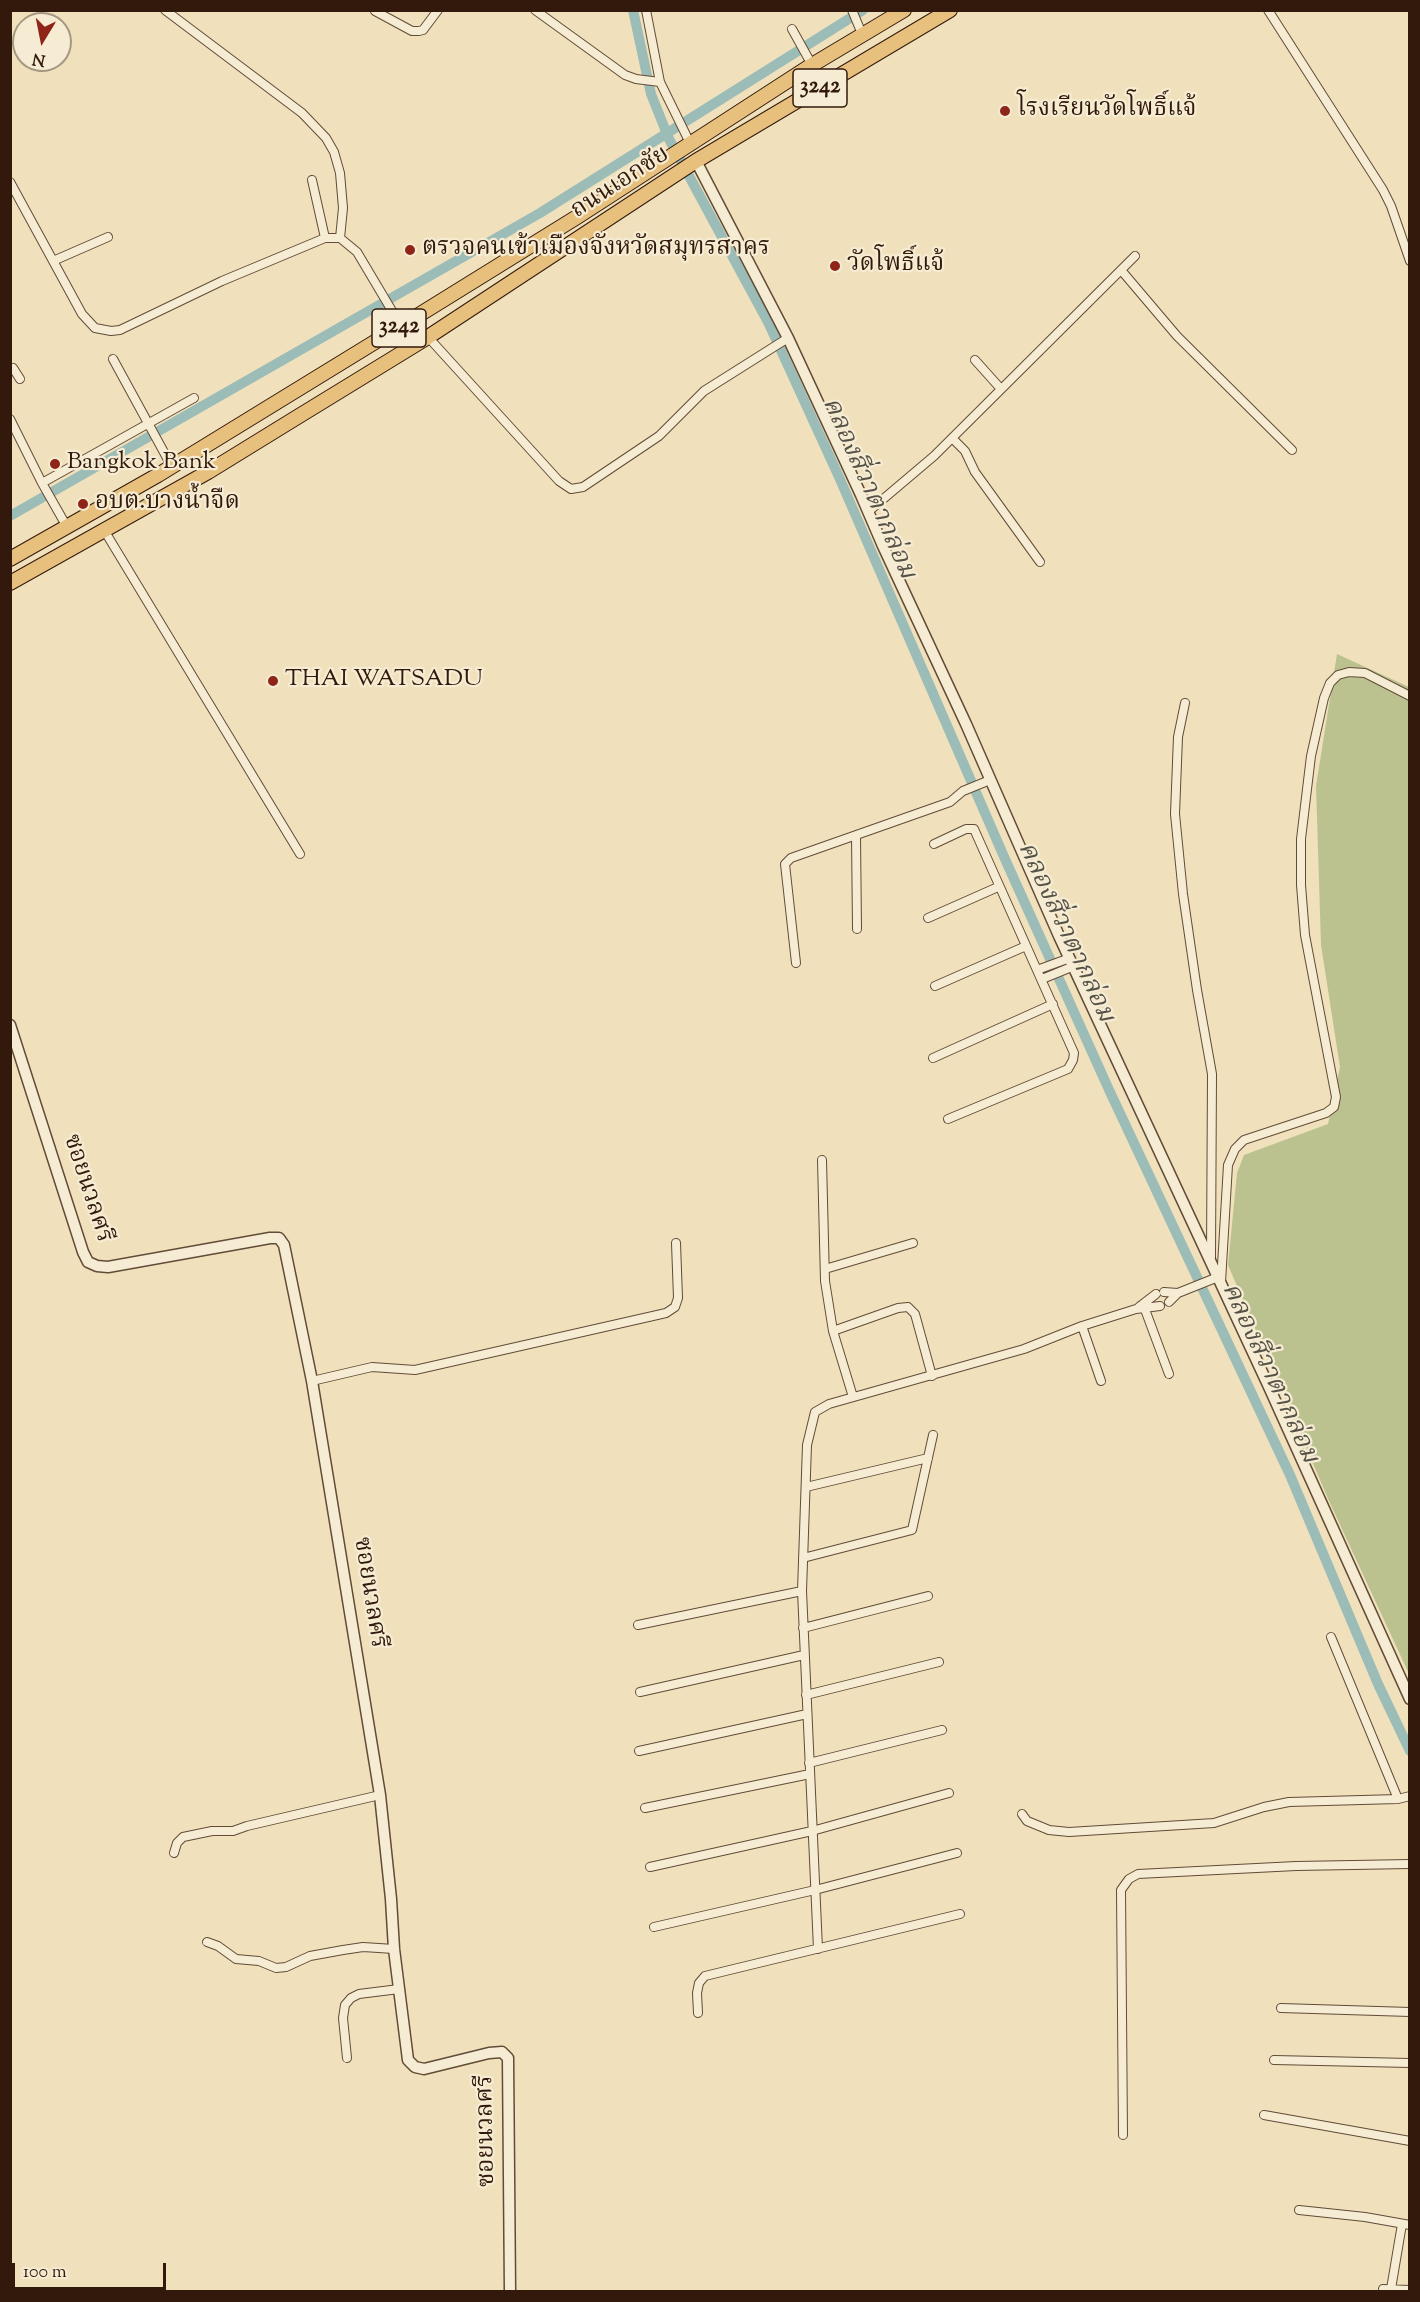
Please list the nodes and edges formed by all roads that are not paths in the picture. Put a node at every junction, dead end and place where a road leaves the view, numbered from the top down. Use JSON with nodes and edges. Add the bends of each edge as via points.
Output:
{"nodes":[{"id":1,"x":165,"y":10,"type":"edge"},
{"id":2,"x":438,"y":10,"type":"edge"},
{"id":3,"x":535,"y":10,"type":"edge"},
{"id":4,"x":646,"y":10,"type":"edge"},
{"id":5,"x":904,"y":10,"type":"edge"},
{"id":6,"x":950,"y":10,"type":"edge"},
{"id":7,"x":1268,"y":10,"type":"edge"},
{"id":8,"x":375,"y":11,"type":"edge"},
{"id":9,"x":854,"y":14,"type":"edge"},
{"id":10,"x":792,"y":29,"type":"dead end"},
{"id":11,"x":862,"y":34,"type":"junction"},
{"id":12,"x":812,"y":65,"type":"junction"},
{"id":13,"x":656,"y":82,"type":"junction"},
{"id":14,"x":686,"y":143,"type":"junction"},
{"id":15,"x":693,"y":163,"type":"junction"},
{"id":16,"x":312,"y":180,"type":"dead end"},
{"id":17,"x":11,"y":183,"type":"edge"},
{"id":18,"x":108,"y":237,"type":"dead end"},
{"id":19,"x":325,"y":238,"type":"junction"},
{"id":20,"x":340,"y":238,"type":"junction"},
{"id":21,"x":1136,"y":256,"type":"dead end"},
{"id":22,"x":53,"y":261,"type":"junction"},
{"id":23,"x":1410,"y":261,"type":"edge"},
{"id":24,"x":1121,"y":270,"type":"junction"},
{"id":25,"x":398,"y":322,"type":"junction"},
{"id":26,"x":428,"y":337,"type":"junction"},
{"id":27,"x":785,"y":340,"type":"junction"},
{"id":28,"x":113,"y":359,"type":"dead end"},
{"id":29,"x":975,"y":360,"type":"dead end"},
{"id":30,"x":13,"y":368,"type":"dead end"},
{"id":31,"x":20,"y":379,"type":"dead end"},
{"id":32,"x":1001,"y":389,"type":"junction"},
{"id":33,"x":194,"y":399,"type":"dead end"},
{"id":34,"x":10,"y":419,"type":"edge"},
{"id":35,"x":149,"y":427,"type":"junction"},
{"id":36,"x":220,"y":437,"type":"junction"},
{"id":37,"x":952,"y":438,"type":"junction"},
{"id":38,"x":1292,"y":450,"type":"dead end"},
{"id":39,"x":231,"y":458,"type":"junction"},
{"id":40,"x":171,"y":467,"type":"junction"},
{"id":41,"x":43,"y":486,"type":"junction"},
{"id":42,"x":869,"y":511,"type":"junction"},
{"id":43,"x":67,"y":527,"type":"junction"},
{"id":44,"x":104,"y":531,"type":"junction"},
{"id":45,"x":10,"y":559,"type":"edge"},
{"id":46,"x":1040,"y":562,"type":"dead end"},
{"id":47,"x":10,"y":583,"type":"edge"},
{"id":48,"x":1410,"y":696,"type":"edge"},
{"id":49,"x":1185,"y":703,"type":"dead end"},
{"id":50,"x":985,"y":782,"type":"junction"},
{"id":51,"x":856,"y":836,"type":"junction"},
{"id":52,"x":934,"y":844,"type":"dead end"},
{"id":53,"x":300,"y":854,"type":"dead end"},
{"id":54,"x":998,"y":887,"type":"junction"},
{"id":55,"x":928,"y":918,"type":"dead end"},
{"id":56,"x":857,"y":929,"type":"dead end"},
{"id":57,"x":1026,"y":946,"type":"junction"},
{"id":58,"x":796,"y":963,"type":"dead end"},
{"id":59,"x":1068,"y":964,"type":"junction"},
{"id":60,"x":1037,"y":970,"type":"junction"},
{"id":61,"x":1049,"y":971,"type":"junction"},
{"id":62,"x":1042,"y":979,"type":"junction"},
{"id":63,"x":935,"y":986,"type":"dead end"},
{"id":64,"x":1053,"y":1004,"type":"junction"},
{"id":65,"x":10,"y":1025,"type":"edge"},
{"id":66,"x":933,"y":1058,"type":"dead end"},
{"id":67,"x":948,"y":1119,"type":"dead end"},
{"id":68,"x":822,"y":1160,"type":"dead end"},
{"id":69,"x":676,"y":1243,"type":"dead end"},
{"id":70,"x":913,"y":1243,"type":"dead end"},
{"id":71,"x":1211,"y":1262,"type":"junction"},
{"id":72,"x":825,"y":1269,"type":"junction"},
{"id":73,"x":1219,"y":1280,"type":"junction"},
{"id":74,"x":1178,"y":1293,"type":"junction"},
{"id":75,"x":1141,"y":1307,"type":"junction"},
{"id":76,"x":1082,"y":1326,"type":"junction"},
{"id":77,"x":833,"y":1331,"type":"junction"},
{"id":78,"x":1169,"y":1374,"type":"dead end"},
{"id":79,"x":932,"y":1376,"type":"junction"},
{"id":80,"x":312,"y":1381,"type":"junction"},
{"id":81,"x":1101,"y":1381,"type":"dead end"},
{"id":82,"x":853,"y":1397,"type":"junction"},
{"id":83,"x":933,"y":1435,"type":"dead end"},
{"id":84,"x":928,"y":1458,"type":"junction"},
{"id":85,"x":806,"y":1487,"type":"junction"},
{"id":86,"x":803,"y":1558,"type":"junction"},
{"id":87,"x":802,"y":1591,"type":"junction"},
{"id":88,"x":928,"y":1596,"type":"dead end"},
{"id":89,"x":638,"y":1625,"type":"dead end"},
{"id":90,"x":803,"y":1628,"type":"junction"},
{"id":91,"x":1331,"y":1637,"type":"dead end"},
{"id":92,"x":804,"y":1655,"type":"junction"},
{"id":93,"x":939,"y":1662,"type":"dead end"},
{"id":94,"x":640,"y":1692,"type":"dead end"},
{"id":95,"x":806,"y":1695,"type":"junction"},
{"id":96,"x":1410,"y":1699,"type":"edge"},
{"id":97,"x":807,"y":1714,"type":"junction"},
{"id":98,"x":942,"y":1730,"type":"dead end"},
{"id":99,"x":639,"y":1751,"type":"dead end"},
{"id":100,"x":809,"y":1763,"type":"junction"},
{"id":101,"x":810,"y":1774,"type":"junction"},
{"id":102,"x":949,"y":1793,"type":"dead end"},
{"id":103,"x":380,"y":1795,"type":"junction"},
{"id":104,"x":1410,"y":1796,"type":"edge"},
{"id":105,"x":1398,"y":1799,"type":"junction"},
{"id":106,"x":645,"y":1808,"type":"dead end"},
{"id":107,"x":1022,"y":1814,"type":"dead end"},
{"id":108,"x":812,"y":1831,"type":"junction"},
{"id":109,"x":174,"y":1853,"type":"dead end"},
{"id":110,"x":957,"y":1853,"type":"dead end"},
{"id":111,"x":1410,"y":1864,"type":"edge"},
{"id":112,"x":650,"y":1867,"type":"dead end"},
{"id":113,"x":815,"y":1890,"type":"junction"},
{"id":114,"x":960,"y":1914,"type":"dead end"},
{"id":115,"x":654,"y":1927,"type":"dead end"},
{"id":116,"x":207,"y":1942,"type":"dead end"},
{"id":117,"x":818,"y":1948,"type":"junction"},
{"id":118,"x":393,"y":1949,"type":"junction"},
{"id":119,"x":399,"y":1989,"type":"junction"},
{"id":120,"x":1281,"y":2008,"type":"dead end"},
{"id":121,"x":1410,"y":2012,"type":"edge"},
{"id":122,"x":698,"y":2013,"type":"dead end"},
{"id":123,"x":347,"y":2058,"type":"dead end"},
{"id":124,"x":1274,"y":2060,"type":"dead end"},
{"id":125,"x":1410,"y":2063,"type":"edge"},
{"id":126,"x":1264,"y":2115,"type":"dead end"},
{"id":127,"x":1123,"y":2135,"type":"dead end"},
{"id":128,"x":1410,"y":2141,"type":"edge"},
{"id":129,"x":1299,"y":2210,"type":"dead end"},
{"id":130,"x":1406,"y":2225,"type":"edge"},
{"id":131,"x":1410,"y":2290,"type":"edge"},
{"id":132,"x":510,"y":2292,"type":"edge"}],
"edges":[{"from":1,"to":20,"type":"street","via":[[302,113],[326,138],[340,173]]},
{"from":2,"to":8,"type":"street","via":[[419,31]]},
{"from":3,"to":13,"type":"street","via":[[625,75]]},
{"from":4,"to":13,"type":"street"},
{"from":5,"to":11,"type":"main road","name":"ถนนเอกชัย","number":"3242"},
{"from":6,"to":15,"type":"main road","name":"ถนนเอกชัย","number":"3242"},
{"from":7,"to":23,"type":"street","via":[[1383,190]]},
{"from":9,"to":11,"type":"street"},
{"from":10,"to":12,"type":"street"},
{"from":11,"to":12,"type":"main road","name":"ถนนเอกชัย","number":"3242"},
{"from":12,"to":14,"type":"main road","name":"ถนนเอกชัย","number":"3242"},
{"from":13,"to":14,"type":"street","via":[[680,123]]},
{"from":14,"to":25,"type":"main road","name":"ถนนเอกชัย","number":"3242","via":[[653,168]]},
{"from":15,"to":26,"type":"main road","name":"ถนนเอกชัย","number":"3242"},
{"from":15,"to":27,"type":"street"},
{"from":16,"to":19,"type":"street"},
{"from":17,"to":22,"type":"street"},
{"from":18,"to":22,"type":"street"},
{"from":19,"to":20,"type":"street"},
{"from":19,"to":22,"type":"street","via":[[111,331],[89,323]]},
{"from":20,"to":25,"type":"street","via":[[357,252]]},
{"from":21,"to":24,"type":"street"},
{"from":24,"to":32,"type":"street"},
{"from":24,"to":38,"type":"street","via":[[1177,336]]},
{"from":25,"to":36,"type":"main road","name":"ถนนเอกชัย","number":"3242"},
{"from":26,"to":27,"type":"street","via":[[559,481],[571,489],[583,487],[659,436],[704,391]]},
{"from":26,"to":39,"type":"main road","name":"ถนนเอกชัย","number":"3242"},
{"from":27,"to":42,"type":"street"},
{"from":28,"to":35,"type":"street"},
{"from":29,"to":32,"type":"street"},
{"from":30,"to":31,"type":"street"},
{"from":32,"to":37,"type":"street"},
{"from":33,"to":35,"type":"street"},
{"from":34,"to":41,"type":"street"},
{"from":35,"to":40,"type":"street"},
{"from":35,"to":41,"type":"street"},
{"from":36,"to":39,"type":"main road"},
{"from":36,"to":40,"type":"main road","name":"ถนนเอกชัย","number":"3242"},
{"from":37,"to":42,"type":"street"},
{"from":37,"to":46,"type":"street","via":[[965,451],[975,472]]},
{"from":39,"to":44,"type":"main road","name":"ถนนเอกชัย","number":"3242"},
{"from":40,"to":43,"type":"main road","name":"ถนนเอกชัย","number":"3242"},
{"from":41,"to":43,"type":"street"},
{"from":42,"to":50,"type":"street","via":[[966,724]]},
{"from":43,"to":45,"type":"main road","name":"ถนนเอกชัย","number":"3242"},
{"from":44,"to":47,"type":"main road","name":"ถนนเอกชัย","number":"3242"},
{"from":44,"to":53,"type":"street"},
{"from":48,"to":73,"type":"street","via":[[1365,673],[1349,672],[1330,683],[1324,698],[1311,756],[1301,839],[1301,885],[1305,935],[1336,1097],[1334,1107],[1326,1113],[1244,1140],[1235,1149],[1228,1166]]},
{"from":49,"to":71,"type":"street","via":[[1178,737],[1175,814],[1183,894],[1212,1074]]},
{"from":50,"to":51,"type":"street","via":[[963,791],[950,802]]},
{"from":50,"to":59,"type":"street"},
{"from":51,"to":56,"type":"street"},
{"from":51,"to":58,"type":"street","via":[[791,858],[785,864]]},
{"from":52,"to":54,"type":"street","via":[[974,829]]},
{"from":54,"to":55,"type":"street"},
{"from":54,"to":57,"type":"street"},
{"from":57,"to":60,"type":"street"},
{"from":57,"to":63,"type":"street"},
{"from":59,"to":61,"type":"street"},
{"from":59,"to":71,"type":"street"},
{"from":60,"to":61,"type":"street"},
{"from":60,"to":62,"type":"street"},
{"from":61,"to":62,"type":"street"},
{"from":62,"to":64,"type":"street"},
{"from":64,"to":66,"type":"street"},
{"from":64,"to":67,"type":"street","via":[[1074,1053],[1068,1069]]},
{"from":65,"to":80,"type":"street","name":"ซอยนวลศรี","via":[[88,1262],[108,1267],[279,1238],[284,1245]]},
{"from":68,"to":72,"type":"street"},
{"from":69,"to":80,"type":"street","via":[[678,1298],[675,1307],[666,1313],[415,1370],[372,1367]]},
{"from":70,"to":72,"type":"street"},
{"from":71,"to":73,"type":"street"},
{"from":72,"to":77,"type":"street"},
{"from":73,"to":74,"type":"street"},
{"from":73,"to":96,"type":"street"},
{"from":74,"to":75,"type":"street","via":[[1165,1304]]},
{"from":74,"to":75,"type":"street","via":[[1160,1293]]},
{"from":75,"to":76,"type":"street"},
{"from":75,"to":78,"type":"street"},
{"from":76,"to":79,"type":"street","via":[[1024,1349]]},
{"from":76,"to":81,"type":"street"},
{"from":77,"to":79,"type":"street","via":[[908,1307],[915,1314]]},
{"from":77,"to":82,"type":"street"},
{"from":79,"to":82,"type":"street"},
{"from":80,"to":103,"type":"street","name":"ซอยนวลศรี"},
{"from":82,"to":85,"type":"street","via":[[815,1412],[807,1445]]},
{"from":83,"to":84,"type":"street"},
{"from":84,"to":85,"type":"street"},
{"from":84,"to":86,"type":"street","via":[[912,1530]]},
{"from":85,"to":86,"type":"street"},
{"from":86,"to":87,"type":"street"},
{"from":87,"to":89,"type":"street"},
{"from":87,"to":90,"type":"street"},
{"from":88,"to":90,"type":"street"},
{"from":90,"to":92,"type":"street"},
{"from":91,"to":105,"type":"street"},
{"from":92,"to":94,"type":"street"},
{"from":92,"to":95,"type":"street"},
{"from":93,"to":95,"type":"street"},
{"from":95,"to":97,"type":"street"},
{"from":97,"to":99,"type":"street"},
{"from":97,"to":100,"type":"street"},
{"from":98,"to":100,"type":"street"},
{"from":100,"to":101,"type":"street"},
{"from":101,"to":106,"type":"street"},
{"from":101,"to":108,"type":"street"},
{"from":102,"to":108,"type":"street"},
{"from":103,"to":109,"type":"street","via":[[233,1831],[183,1837]]},
{"from":103,"to":118,"type":"street","name":"ซอยนวลศรี"},
{"from":104,"to":105,"type":"street"},
{"from":105,"to":107,"type":"street","via":[[1289,1802],[1214,1823],[1080,1832],[1049,1830],[1027,1821]]},
{"from":108,"to":112,"type":"street"},
{"from":108,"to":113,"type":"street"},
{"from":110,"to":113,"type":"street"},
{"from":111,"to":127,"type":"street","via":[[1138,1874],[1129,1879],[1121,1890]]},
{"from":113,"to":115,"type":"street"},
{"from":113,"to":117,"type":"street"},
{"from":114,"to":117,"type":"street"},
{"from":116,"to":118,"type":"street","via":[[236,1959],[259,1961],[276,1968],[343,1950]]},
{"from":117,"to":122,"type":"street","via":[[705,1976],[697,1993]]},
{"from":118,"to":119,"type":"street","name":"ซอยนวลศรี"},
{"from":119,"to":123,"type":"street","via":[[359,1994],[345,2005]]},
{"from":119,"to":132,"type":"street","name":"ซอยนวลศรี","via":[[408,2060],[415,2067],[424,2069],[489,2053],[502,2052],[508,2058]]},
{"from":120,"to":121,"type":"street"},
{"from":124,"to":125,"type":"street"},
{"from":126,"to":128,"type":"street"},
{"from":129,"to":130,"type":"street"},
{"from":130,"to":131,"type":"street","via":[[1387,2289]]}]}
